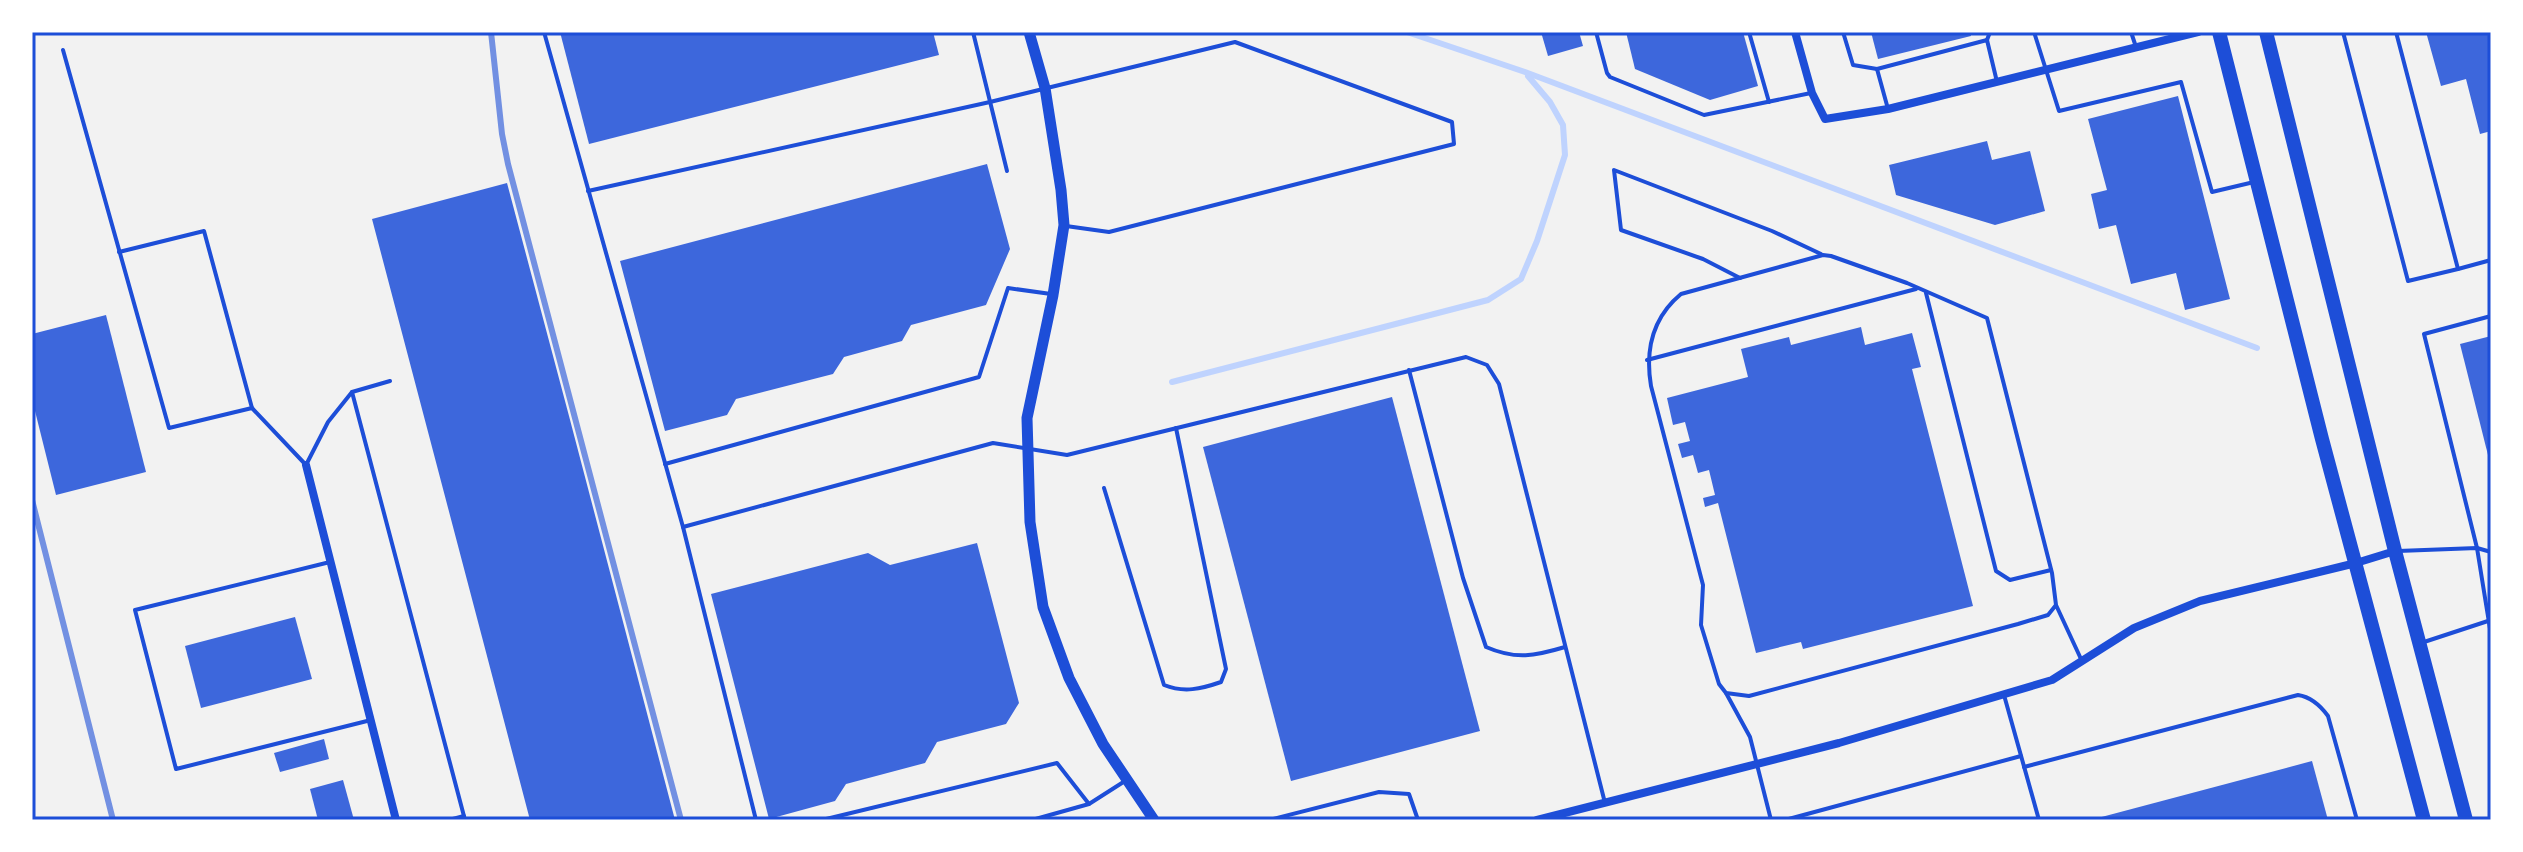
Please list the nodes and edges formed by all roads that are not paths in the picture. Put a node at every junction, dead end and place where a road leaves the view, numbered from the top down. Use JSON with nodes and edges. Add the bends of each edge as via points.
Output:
{"nodes":[{"id":1,"x":544,"y":32,"type":"edge"},
{"id":2,"x":973,"y":32,"type":"edge"},
{"id":3,"x":1029,"y":32,"type":"edge"},
{"id":4,"x":1596,"y":32,"type":"edge"},
{"id":5,"x":1749,"y":32,"type":"edge"},
{"id":6,"x":1795,"y":32,"type":"edge"},
{"id":7,"x":1843,"y":32,"type":"edge"},
{"id":8,"x":1990,"y":32,"type":"edge"},
{"id":9,"x":2034,"y":32,"type":"edge"},
{"id":10,"x":2131,"y":32,"type":"edge"},
{"id":11,"x":2198,"y":32,"type":"edge"},
{"id":12,"x":2219,"y":32,"type":"edge"},
{"id":13,"x":2266,"y":32,"type":"edge"},
{"id":14,"x":2343,"y":32,"type":"edge"},
{"id":15,"x":2396,"y":32,"type":"edge"},
{"id":16,"x":1987,"y":40,"type":"junction"},
{"id":17,"x":2136,"y":47,"type":"junction"},
{"id":18,"x":63,"y":50,"type":"dead end"},
{"id":19,"x":1877,"y":69,"type":"junction"},
{"id":20,"x":2045,"y":70,"type":"junction"},
{"id":21,"x":1997,"y":82,"type":"junction"},
{"id":22,"x":1045,"y":88,"type":"junction"},
{"id":23,"x":1812,"y":93,"type":"junction"},
{"id":24,"x":990,"y":102,"type":"junction"},
{"id":25,"x":1769,"y":102,"type":"junction"},
{"id":26,"x":1888,"y":109,"type":"junction"},
{"id":27,"x":1007,"y":171,"type":"dead end"},
{"id":28,"x":2256,"y":182,"type":"junction"},
{"id":29,"x":588,"y":191,"type":"junction"},
{"id":30,"x":1064,"y":225,"type":"junction"},
{"id":31,"x":119,"y":252,"type":"junction"},
{"id":32,"x":1823,"y":255,"type":"junction"},
{"id":33,"x":2491,"y":260,"type":"edge"},
{"id":34,"x":2458,"y":269,"type":"junction"},
{"id":35,"x":1740,"y":278,"type":"junction"},
{"id":36,"x":1918,"y":288,"type":"junction"},
{"id":37,"x":1925,"y":291,"type":"junction"},
{"id":38,"x":1053,"y":295,"type":"junction"},
{"id":39,"x":2491,"y":316,"type":"edge"},
{"id":40,"x":1647,"y":360,"type":"junction"},
{"id":41,"x":1409,"y":370,"type":"junction"},
{"id":42,"x":390,"y":381,"type":"dead end"},
{"id":43,"x":352,"y":392,"type":"junction"},
{"id":44,"x":252,"y":408,"type":"junction"},
{"id":45,"x":1176,"y":428,"type":"junction"},
{"id":46,"x":1028,"y":449,"type":"junction"},
{"id":47,"x":665,"y":464,"type":"junction"},
{"id":48,"x":306,"y":465,"type":"junction"},
{"id":49,"x":1104,"y":488,"type":"dead end"},
{"id":50,"x":683,"y":527,"type":"junction"},
{"id":51,"x":2477,"y":548,"type":"junction"},
{"id":52,"x":2395,"y":551,"type":"junction"},
{"id":53,"x":2491,"y":552,"type":"edge"},
{"id":54,"x":331,"y":562,"type":"junction"},
{"id":55,"x":2356,"y":563,"type":"junction"},
{"id":56,"x":2051,"y":570,"type":"junction"},
{"id":57,"x":2056,"y":605,"type":"junction"},
{"id":58,"x":2489,"y":621,"type":"edge"},
{"id":59,"x":2491,"y":635,"type":"edge"},
{"id":60,"x":2420,"y":643,"type":"junction"},
{"id":61,"x":1565,"y":647,"type":"junction"},
{"id":62,"x":2082,"y":661,"type":"junction"},
{"id":63,"x":1726,"y":693,"type":"junction"},
{"id":64,"x":2004,"y":694,"type":"junction"},
{"id":65,"x":371,"y":720,"type":"junction"},
{"id":66,"x":2021,"y":756,"type":"junction"},
{"id":67,"x":1757,"y":764,"type":"junction"},
{"id":68,"x":2024,"y":767,"type":"junction"},
{"id":69,"x":1127,"y":780,"type":"junction"},
{"id":70,"x":1605,"y":803,"type":"junction"},
{"id":71,"x":1089,"y":804,"type":"junction"},
{"id":72,"x":465,"y":818,"type":"edge"},
{"id":73,"x":396,"y":820,"type":"edge"},
{"id":74,"x":449,"y":820,"type":"edge"},
{"id":75,"x":756,"y":820,"type":"edge"},
{"id":76,"x":822,"y":820,"type":"edge"},
{"id":77,"x":1032,"y":820,"type":"edge"},
{"id":78,"x":1154,"y":820,"type":"edge"},
{"id":79,"x":1269,"y":820,"type":"edge"},
{"id":80,"x":1418,"y":820,"type":"edge"},
{"id":81,"x":1537,"y":820,"type":"edge"},
{"id":82,"x":1771,"y":820,"type":"edge"},
{"id":83,"x":1785,"y":820,"type":"edge"},
{"id":84,"x":2039,"y":820,"type":"edge"},
{"id":85,"x":2357,"y":820,"type":"edge"},
{"id":86,"x":2424,"y":820,"type":"edge"},
{"id":87,"x":2466,"y":820,"type":"edge"}],
"edges":[{"from":1,"to":29,"type":"lane"},
{"from":2,"to":24,"type":"lane"},
{"from":3,"to":22,"type":"street"},
{"from":4,"to":25,"type":"lane","via":[[1610,77],[1704,115]]},
{"from":5,"to":25,"type":"lane"},
{"from":6,"to":23,"type":"street"},
{"from":7,"to":19,"type":"lane","via":[[1853,65]]},
{"from":8,"to":16,"type":"lane"},
{"from":9,"to":20,"type":"lane"},
{"from":10,"to":17,"type":"lane"},
{"from":11,"to":17,"type":"street"},
{"from":12,"to":28,"type":"main road"},
{"from":13,"to":52,"type":"main road"},
{"from":14,"to":34,"type":"lane","via":[[2408,281]]},
{"from":15,"to":34,"type":"lane"},
{"from":16,"to":19,"type":"lane"},
{"from":16,"to":21,"type":"lane"},
{"from":17,"to":20,"type":"street"},
{"from":18,"to":31,"type":"lane"},
{"from":19,"to":26,"type":"lane"},
{"from":20,"to":21,"type":"street"},
{"from":20,"to":28,"type":"lane","via":[[2059,111],[2181,82],[2212,192]]},
{"from":21,"to":26,"type":"street"},
{"from":22,"to":24,"type":"lane"},
{"from":22,"to":30,"type":"street"},
{"from":22,"to":30,"type":"lane","via":[[1235,42],[1452,122],[1454,144],[1109,232]]},
{"from":23,"to":25,"type":"lane"},
{"from":23,"to":26,"type":"street","via":[[1825,119]]},
{"from":24,"to":27,"type":"lane"},
{"from":24,"to":29,"type":"lane"},
{"from":28,"to":55,"type":"main road"},
{"from":29,"to":47,"type":"lane"},
{"from":30,"to":38,"type":"street"},
{"from":31,"to":44,"type":"lane","via":[[169,428]]},
{"from":31,"to":44,"type":"lane","via":[[204,231]]},
{"from":32,"to":35,"type":"lane"},
{"from":32,"to":35,"type":"lane","via":[[1614,170],[1621,230]]},
{"from":32,"to":36,"type":"lane"},
{"from":33,"to":34,"type":"lane"},
{"from":35,"to":40,"type":"lane","via":[[1681,294],[1666,306]]},
{"from":36,"to":37,"type":"lane"},
{"from":36,"to":40,"type":"lane"},
{"from":37,"to":56,"type":"lane","via":[[1987,318]]},
{"from":37,"to":56,"type":"lane","via":[[1996,571],[2010,580]]},
{"from":38,"to":46,"type":"street","via":[[1027,418]]},
{"from":38,"to":47,"type":"lane","via":[[1008,288],[979,377]]},
{"from":39,"to":51,"type":"lane","via":[[2424,334]]},
{"from":40,"to":63,"type":"lane","via":[[1703,585],[1701,625]]},
{"from":41,"to":45,"type":"lane"},
{"from":41,"to":61,"type":"lane","via":[[1486,647],[1506,656]]},
{"from":41,"to":61,"type":"lane","via":[[1466,357],[1487,365],[1499,384]]},
{"from":42,"to":43,"type":"lane"},
{"from":43,"to":48,"type":"lane","via":[[328,422]]},
{"from":43,"to":72,"type":"lane"},
{"from":44,"to":48,"type":"lane"},
{"from":45,"to":46,"type":"lane","via":[[1067,455]]},
{"from":45,"to":49,"type":"lane","via":[[1226,669],[1221,682],[1178,691],[1164,685]]},
{"from":46,"to":50,"type":"lane","via":[[993,443]]},
{"from":46,"to":69,"type":"street","via":[[1030,522],[1043,607],[1069,678]]},
{"from":47,"to":50,"type":"lane"},
{"from":48,"to":54,"type":"street"},
{"from":50,"to":75,"type":"lane"},
{"from":51,"to":52,"type":"lane"},
{"from":51,"to":53,"type":"lane"},
{"from":51,"to":58,"type":"lane"},
{"from":52,"to":55,"type":"street"},
{"from":52,"to":60,"type":"main road"},
{"from":54,"to":65,"type":"street"},
{"from":54,"to":65,"type":"lane","via":[[135,610],[176,769]]},
{"from":55,"to":62,"type":"street","via":[[2200,601],[2134,628]]},
{"from":55,"to":86,"type":"main road"},
{"from":56,"to":57,"type":"lane"},
{"from":57,"to":62,"type":"lane"},
{"from":57,"to":63,"type":"lane","via":[[2048,615],[2018,624],[1749,696]]},
{"from":58,"to":59,"type":"lane"},
{"from":58,"to":60,"type":"lane"},
{"from":60,"to":87,"type":"main road"},
{"from":61,"to":70,"type":"lane"},
{"from":62,"to":64,"type":"street","via":[[2052,680]]},
{"from":63,"to":67,"type":"lane","via":[[1750,737]]},
{"from":64,"to":66,"type":"lane"},
{"from":64,"to":67,"type":"street"},
{"from":65,"to":73,"type":"street"},
{"from":66,"to":68,"type":"lane"},
{"from":66,"to":83,"type":"lane"},
{"from":67,"to":70,"type":"street"},
{"from":67,"to":82,"type":"lane"},
{"from":68,"to":84,"type":"lane"},
{"from":68,"to":85,"type":"lane","via":[[2307,696],[2328,716]]},
{"from":69,"to":71,"type":"lane"},
{"from":69,"to":78,"type":"street"},
{"from":70,"to":81,"type":"street"},
{"from":71,"to":76,"type":"lane","via":[[1057,763]]},
{"from":71,"to":77,"type":"lane"},
{"from":72,"to":74,"type":"lane"},
{"from":79,"to":80,"type":"lane","via":[[1379,792],[1409,794]]}]}
